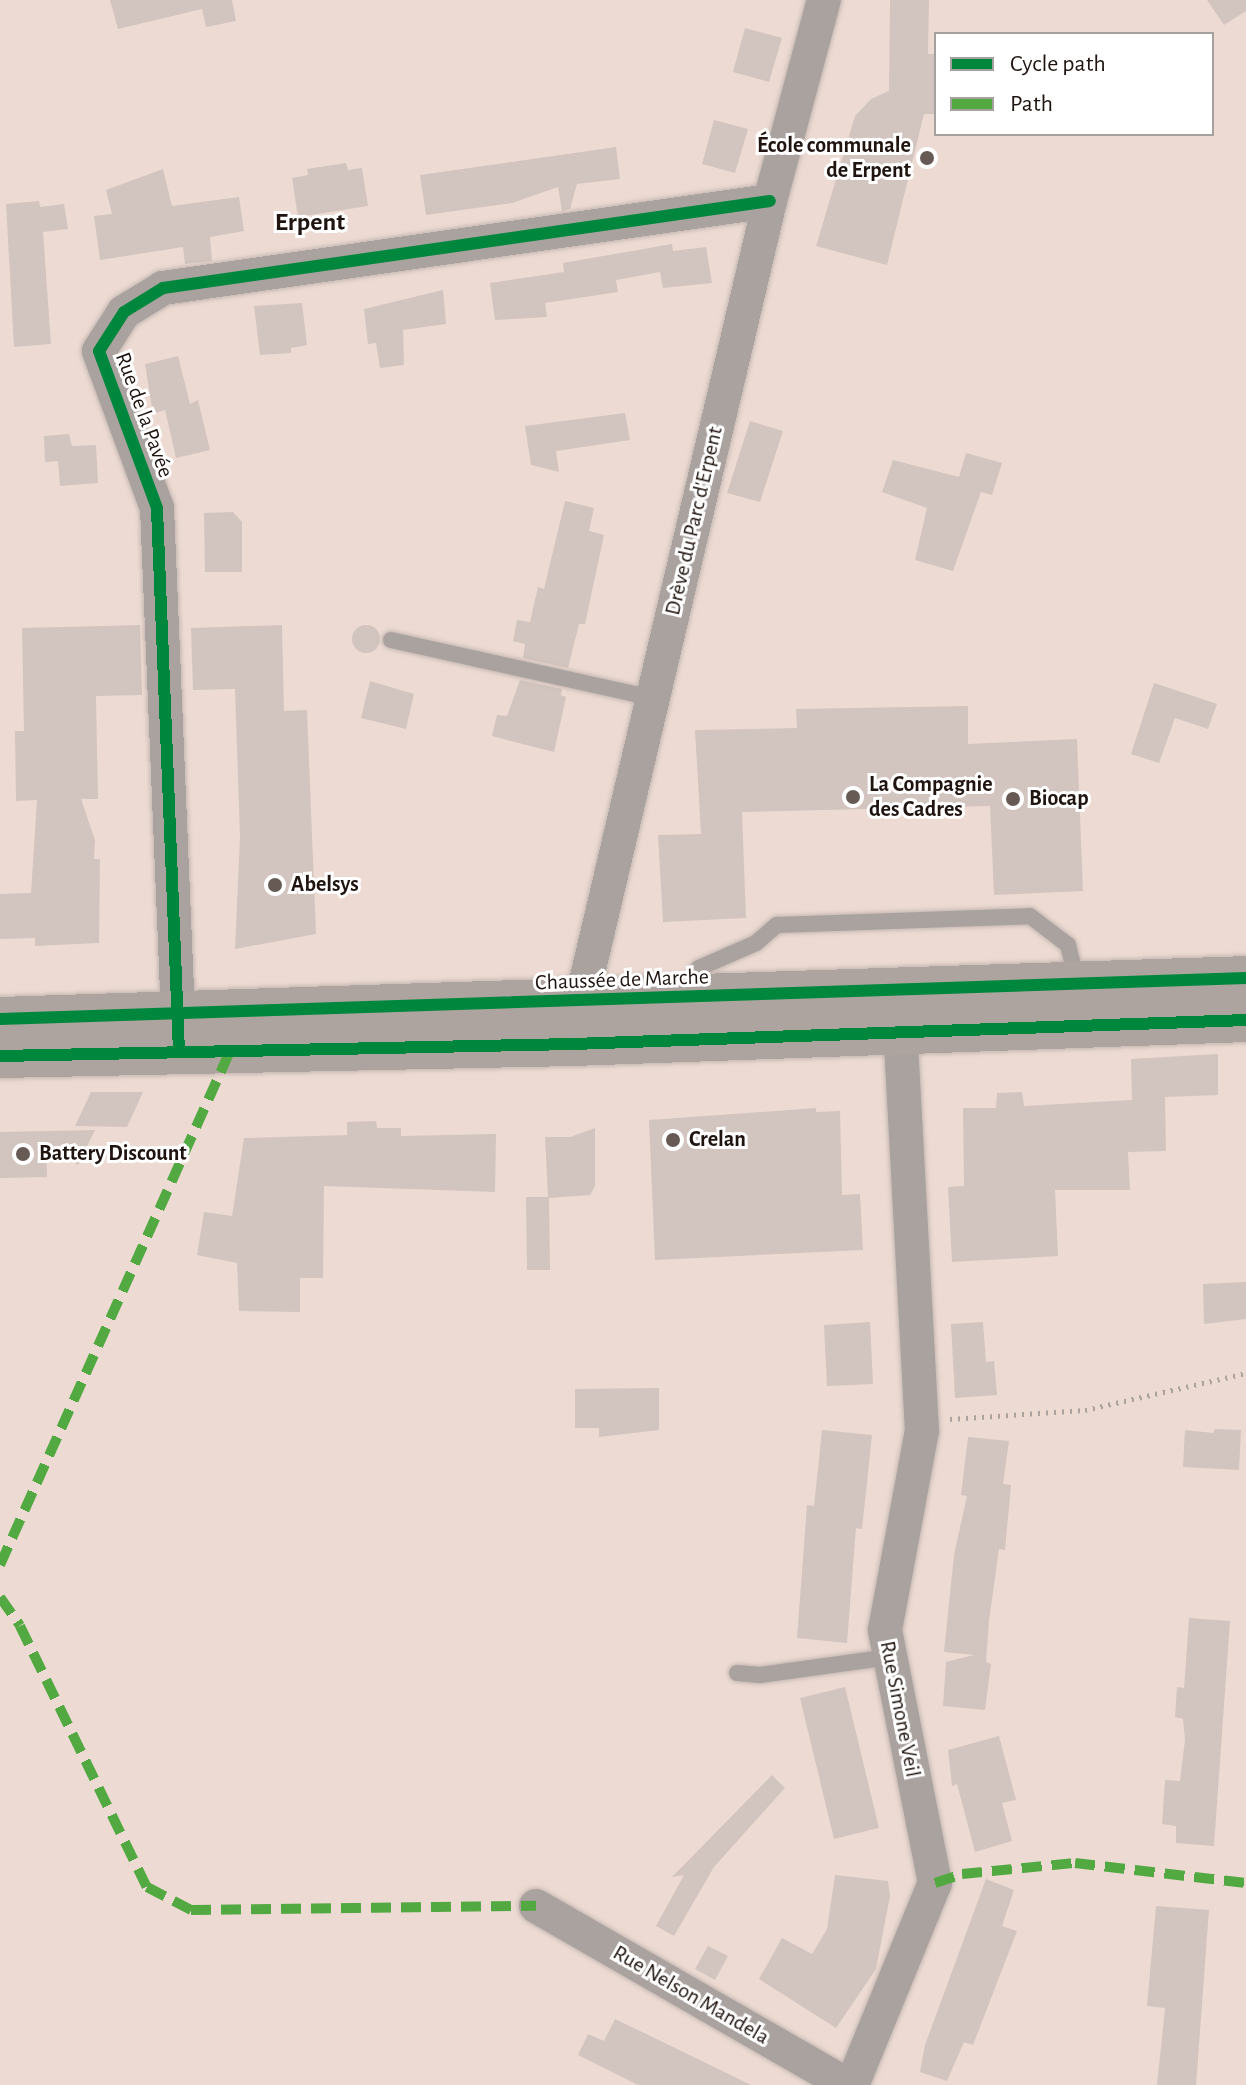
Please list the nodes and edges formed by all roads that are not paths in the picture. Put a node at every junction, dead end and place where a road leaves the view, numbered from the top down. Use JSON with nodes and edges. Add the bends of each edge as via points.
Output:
{"nodes":[{"id":1,"x":824,"y":0,"type":"edge"},
{"id":2,"x":770,"y":201,"type":"junction"},
{"id":3,"x":391,"y":640,"type":"dead end"},
{"id":4,"x":652,"y":698,"type":"junction"},
{"id":5,"x":1246,"y":978,"type":"edge"},
{"id":6,"x":1079,"y":985,"type":"junction"},
{"id":7,"x":679,"y":998,"type":"junction"},
{"id":8,"x":580,"y":1001,"type":"junction"},
{"id":9,"x":899,"y":1013,"type":"junction"},
{"id":10,"x":0,"y":1019,"type":"edge"},
{"id":11,"x":1246,"y":1020,"type":"edge"},
{"id":12,"x":179,"y":1034,"type":"junction"},
{"id":13,"x":573,"y":1044,"type":"junction"},
{"id":14,"x":0,"y":1056,"type":"edge"},
{"id":15,"x":890,"y":1657,"type":"junction"},
{"id":16,"x":737,"y":1673,"type":"dead end"},
{"id":17,"x":536,"y":1906,"type":"dead end"},
{"id":18,"x":850,"y":2085,"type":"edge"}],
"edges":[{"from":1,"to":2,"type":"street","name":"Drève du Parc d'Erpent"},
{"from":2,"to":4,"type":"street","name":"Drève du Parc d'Erpent"},
{"from":2,"to":12,"type":"street","name":"Rue de la Pavée","via":[[163,288],[124,312],[99,351],[157,508]]},
{"from":3,"to":4,"type":"lane"},
{"from":4,"to":8,"type":"street","name":"Drève du Parc d'Erpent"},
{"from":5,"to":6,"type":"main road","name":"Chaussée de Marche"},
{"from":6,"to":7,"type":"lane","via":[[1068,945],[1030,916],[777,925],[756,943],[699,968]]},
{"from":6,"to":9,"type":"main road","name":"Chaussée de Marche"},
{"from":7,"to":8,"type":"main road","name":"Chaussée de Marche"},
{"from":7,"to":9,"type":"main road","name":"Chaussée de Marche"},
{"from":8,"to":12,"type":"main road","name":"Chaussée de Marche"},
{"from":8,"to":13,"type":"street","name":"Drève du Parc d'Erpent"},
{"from":9,"to":11,"type":"main road","name":"Chaussée de Marche"},
{"from":9,"to":13,"type":"main road","name":"Chaussée de Marche"},
{"from":9,"to":15,"type":"street","name":"Rue Simone Veil","via":[[921,1420],[885,1630]]},
{"from":10,"to":12,"type":"main road","name":"Chaussée de Marche"},
{"from":12,"to":13,"type":"main road","name":"Chaussée de Marche"},
{"from":12,"to":14,"type":"main road","name":"Chaussée de Marche"},
{"from":15,"to":16,"type":"lane","via":[[760,1675]]},
{"from":15,"to":18,"type":"street","name":"Rue Simone Veil","via":[[935,1883]]},
{"from":17,"to":18,"type":"street","name":"Rue Nelson Mandela"}]}
